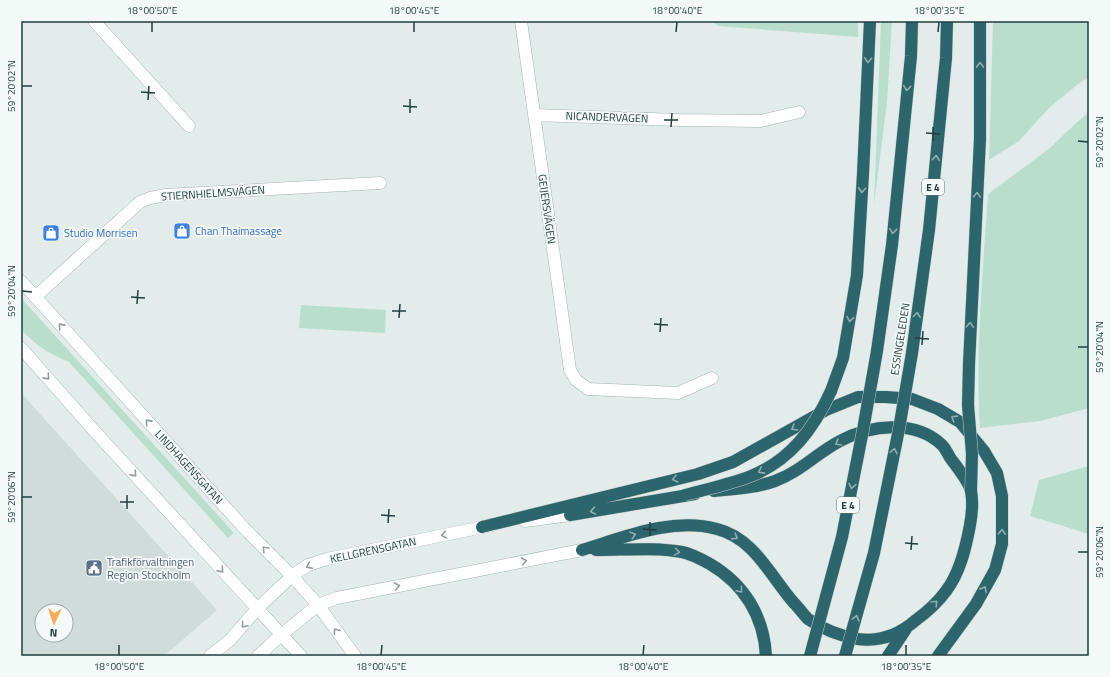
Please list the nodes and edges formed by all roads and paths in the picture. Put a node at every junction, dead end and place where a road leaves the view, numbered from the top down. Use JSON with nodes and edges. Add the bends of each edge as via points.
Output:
{"nodes":[{"id":1,"x":94,"y":21,"type":"edge"},
{"id":2,"x":521,"y":21,"type":"edge"},
{"id":3,"x":870,"y":21,"type":"edge"},
{"id":4,"x":912,"y":21,"type":"edge"},
{"id":5,"x":947,"y":21,"type":"edge"},
{"id":6,"x":980,"y":21,"type":"edge"},
{"id":7,"x":799,"y":112,"type":"dead end"},
{"id":8,"x":534,"y":115,"type":"junction"},
{"id":9,"x":189,"y":126,"type":"dead end"},
{"id":10,"x":380,"y":183,"type":"dead end"},
{"id":11,"x":21,"y":281,"type":"edge"},
{"id":12,"x":35,"y":297,"type":"junction"},
{"id":13,"x":21,"y":348,"type":"edge"},
{"id":14,"x":712,"y":378,"type":"dead end"},
{"id":15,"x":971,"y":490,"type":"junction"},
{"id":16,"x":685,"y":495,"type":"junction"},
{"id":17,"x":570,"y":515,"type":"joint"},
{"id":18,"x":482,"y":526,"type":"junction"},
{"id":19,"x":582,"y":550,"type":"junction"},
{"id":20,"x":292,"y":576,"type":"junction"},
{"id":21,"x":318,"y":605,"type":"junction"},
{"id":22,"x":257,"y":609,"type":"junction"},
{"id":23,"x":906,"y":629,"type":"junction"},
{"id":24,"x":281,"y":635,"type":"junction"},
{"id":25,"x":210,"y":656,"type":"edge"},
{"id":26,"x":258,"y":656,"type":"edge"},
{"id":27,"x":300,"y":656,"type":"edge"},
{"id":28,"x":355,"y":656,"type":"edge"},
{"id":29,"x":766,"y":656,"type":"edge"},
{"id":30,"x":810,"y":656,"type":"edge"},
{"id":31,"x":845,"y":656,"type":"edge"},
{"id":32,"x":888,"y":656,"type":"edge"},
{"id":33,"x":938,"y":656,"type":"edge"}],
"edges":[{"from":1,"to":9,"type":"street"},
{"from":2,"to":8,"type":"street","name":"GEIJERSVÄGEN"},
{"from":3,"to":16,"type":"highway","one_way":true,"bridge":true,"via":[[857,275],[843,358],[831,391],[813,426],[796,446],[775,464],[751,476]]},
{"from":4,"to":30,"type":"highway","name":"ESSINGELEDEN","number":"E 4","one_way":true,"bridge":true,"via":[[911,56],[892,245],[877,351],[842,537]]},
{"from":31,"to":5,"type":"highway","name":"ESSINGELEDEN","number":"E 4","one_way":true,"bridge":true,"via":[[874,553],[912,353],[929,230],[946,58]]},
{"from":15,"to":6,"type":"highway","one_way":true,"bridge":true,"via":[[968,364],[980,140]]},
{"from":7,"to":8,"type":"street","name":"NICANDERVÄGEN","via":[[761,121]]},
{"from":8,"to":14,"type":"street","name":"GEIJERSVÄGEN","via":[[570,370],[576,380],[588,389],[678,393]]},
{"from":10,"to":12,"type":"street","name":"STIERNHIELMSVÄGEN","via":[[150,198],[140,202]]},
{"from":11,"to":12,"type":"street","name":"LINDHAGENSGATAN"},
{"from":20,"to":12,"type":"street","name":"LINDHAGENSGATAN","one_way":true,"via":[[246,530]]},
{"from":13,"to":22,"type":"street","one_way":true},
{"from":15,"to":16,"type":"highway","one_way":true,"bridge":true,"via":[[942,445],[924,434],[903,427],[859,432],[839,441],[798,470],[776,481]]},
{"from":23,"to":15,"type":"highway","one_way":true,"via":[[929,610],[947,590],[959,567],[972,515]]},
{"from":16,"to":17,"type":"highway","one_way":true},
{"from":17,"to":18,"type":"street","name":"KELLGRENSGATAN"},
{"from":18,"to":20,"type":"street","name":"KELLGRENSGATAN","one_way":true,"via":[[327,559],[308,565]]},
{"from":33,"to":18,"type":"highway","one_way":true,"via":[[976,604],[994,570],[1002,544],[1002,496],[997,473],[984,451],[960,422],[938,408],[912,399],[858,397],[826,410],[733,462],[698,474]]},
{"from":21,"to":19,"type":"street","one_way":true,"via":[[337,598]]},
{"from":19,"to":23,"type":"highway","one_way":true,"bridge":true,"via":[[653,529],[678,526],[718,529],[735,536],[756,554],[807,618],[826,630],[846,637],[864,639],[884,638]]},
{"from":19,"to":29,"type":"highway","one_way":true,"via":[[662,550],[699,558],[723,572],[752,604],[760,625]]},
{"from":20,"to":21,"type":"street","name":"LINDHAGENSGATAN"},
{"from":20,"to":22,"type":"street","name":"KELLGRENSGATAN"},
{"from":21,"to":24,"type":"street"},
{"from":28,"to":21,"type":"street","name":"LINDHAGENSGATAN","one_way":true},
{"from":22,"to":24,"type":"street"},
{"from":22,"to":25,"type":"street","name":"KELLGRENSGATAN","one_way":true,"via":[[230,640]]},
{"from":23,"to":32,"type":"highway"},
{"from":24,"to":26,"type":"street"},
{"from":24,"to":27,"type":"street"}]}
